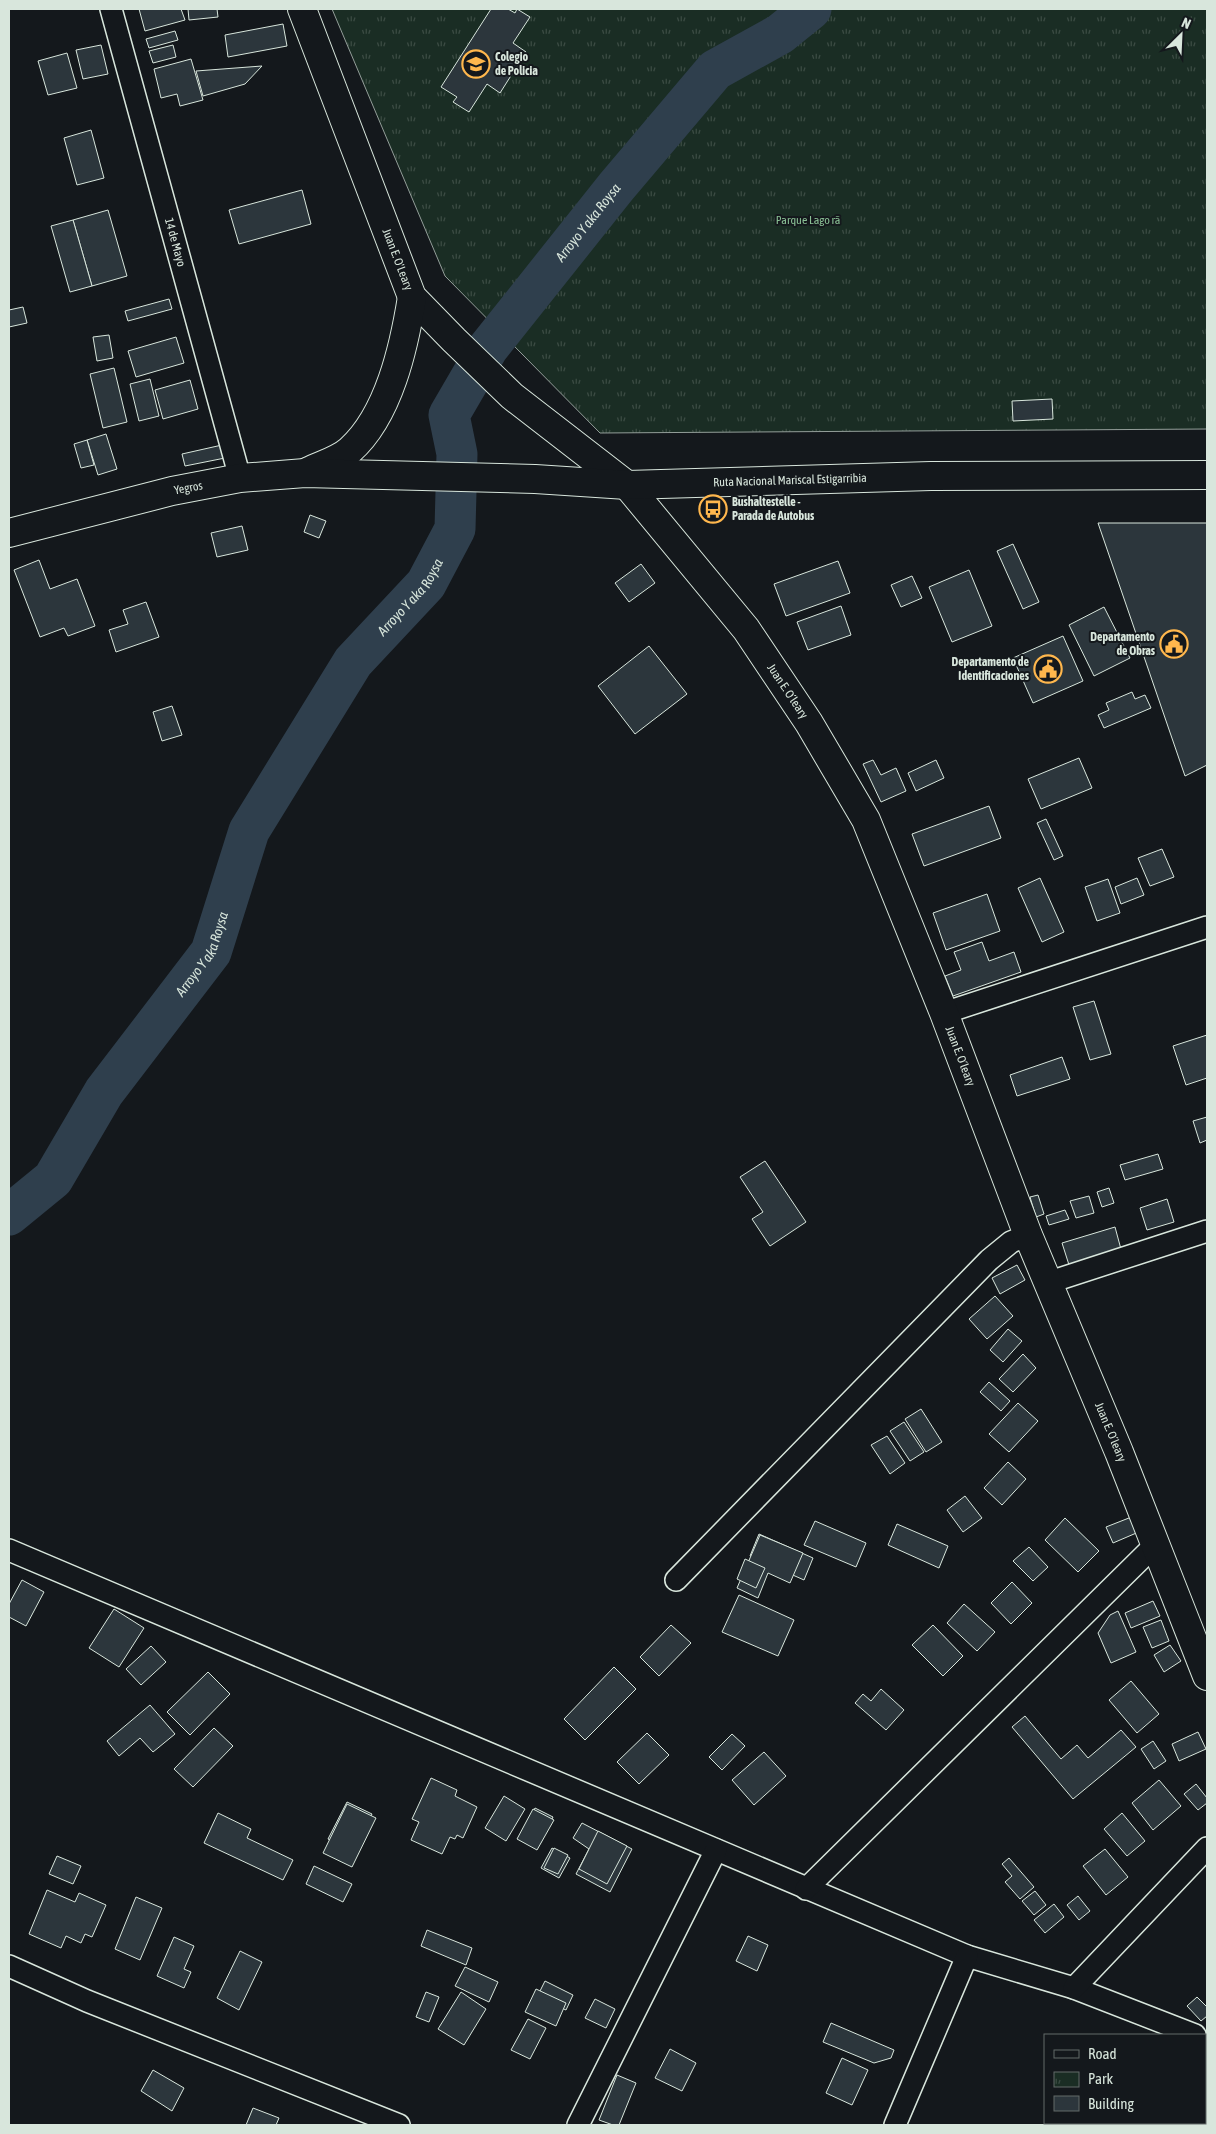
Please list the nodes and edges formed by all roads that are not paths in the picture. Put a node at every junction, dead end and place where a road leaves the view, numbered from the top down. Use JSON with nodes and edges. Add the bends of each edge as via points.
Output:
{"nodes":[{"id":1,"x":111,"y":9,"type":"edge"},
{"id":2,"x":302,"y":9,"type":"edge"},
{"id":3,"x":412,"y":298,"type":"junction"},
{"id":4,"x":305,"y":473,"type":"junction"},
{"id":5,"x":1207,"y":475,"type":"edge"},
{"id":6,"x":372,"y":476,"type":"joint"},
{"id":7,"x":240,"y":478,"type":"junction"},
{"id":8,"x":627,"y":485,"type":"junction"},
{"id":9,"x":9,"y":532,"type":"edge"},
{"id":10,"x":1207,"y":927,"type":"edge"},
{"id":11,"x":944,"y":1013,"type":"junction"},
{"id":12,"x":1207,"y":1231,"type":"edge"},
{"id":13,"x":1028,"y":1235,"type":"junction"},
{"id":14,"x":1050,"y":1282,"type":"junction"},
{"id":15,"x":1155,"y":1545,"type":"junction"},
{"id":16,"x":9,"y":1550,"type":"edge"},
{"id":17,"x":676,"y":1580,"type":"dead end"},
{"id":18,"x":1207,"y":1676,"type":"edge"},
{"id":19,"x":1207,"y":1848,"type":"edge"},
{"id":20,"x":716,"y":1850,"type":"junction"},
{"id":21,"x":806,"y":1889,"type":"junction"},
{"id":22,"x":967,"y":1956,"type":"junction"},
{"id":23,"x":9,"y":1966,"type":"edge"},
{"id":24,"x":1074,"y":1988,"type":"junction"},
{"id":25,"x":1192,"y":2034,"type":"edge"},
{"id":26,"x":399,"y":2125,"type":"edge"},
{"id":27,"x":578,"y":2125,"type":"edge"},
{"id":28,"x":895,"y":2125,"type":"edge"}],
"edges":[{"from":1,"to":7,"type":"street","name":"14 de Mayo"},
{"from":2,"to":3,"type":"street","name":"Juan E. O'Leary"},
{"from":3,"to":4,"type":"street","via":[[399,363],[365,434],[348,452]]},
{"from":3,"to":8,"type":"street","name":"Juan E. O'Leary","via":[[512,396]]},
{"from":4,"to":6,"type":"street","name":"Yegros"},
{"from":4,"to":7,"type":"street","name":"Yegros"},
{"from":5,"to":8,"type":"street","name":"Ruta Nacional Mariscal Estigarribia","via":[[931,476]]},
{"from":6,"to":8,"type":"street","name":"Ruta Nacional Mariscal Estigarribia","via":[[535,478]]},
{"from":7,"to":9,"type":"street","name":"Yegros","via":[[172,491]]},
{"from":8,"to":11,"type":"street","name":"Juan E. O´leary","via":[[746,628],[809,723],[866,820]]},
{"from":10,"to":11,"type":"street"},
{"from":11,"to":13,"type":"street","name":"Juan E. O´leary"},
{"from":12,"to":14,"type":"street"},
{"from":13,"to":14,"type":"street","name":"Juan E. O´leary"},
{"from":13,"to":17,"type":"street","via":[[1011,1242],[989,1260]]},
{"from":14,"to":15,"type":"street","name":"Juan E. O´leary"},
{"from":15,"to":18,"type":"street","name":"Juan E. O´leary"},
{"from":15,"to":21,"type":"street"},
{"from":16,"to":20,"type":"street"},
{"from":19,"to":24,"type":"street"},
{"from":20,"to":21,"type":"street"},
{"from":20,"to":27,"type":"street"},
{"from":21,"to":22,"type":"street"},
{"from":22,"to":24,"type":"street"},
{"from":22,"to":28,"type":"street"},
{"from":23,"to":26,"type":"street","via":[[87,2002]]},
{"from":24,"to":25,"type":"street"}]}
